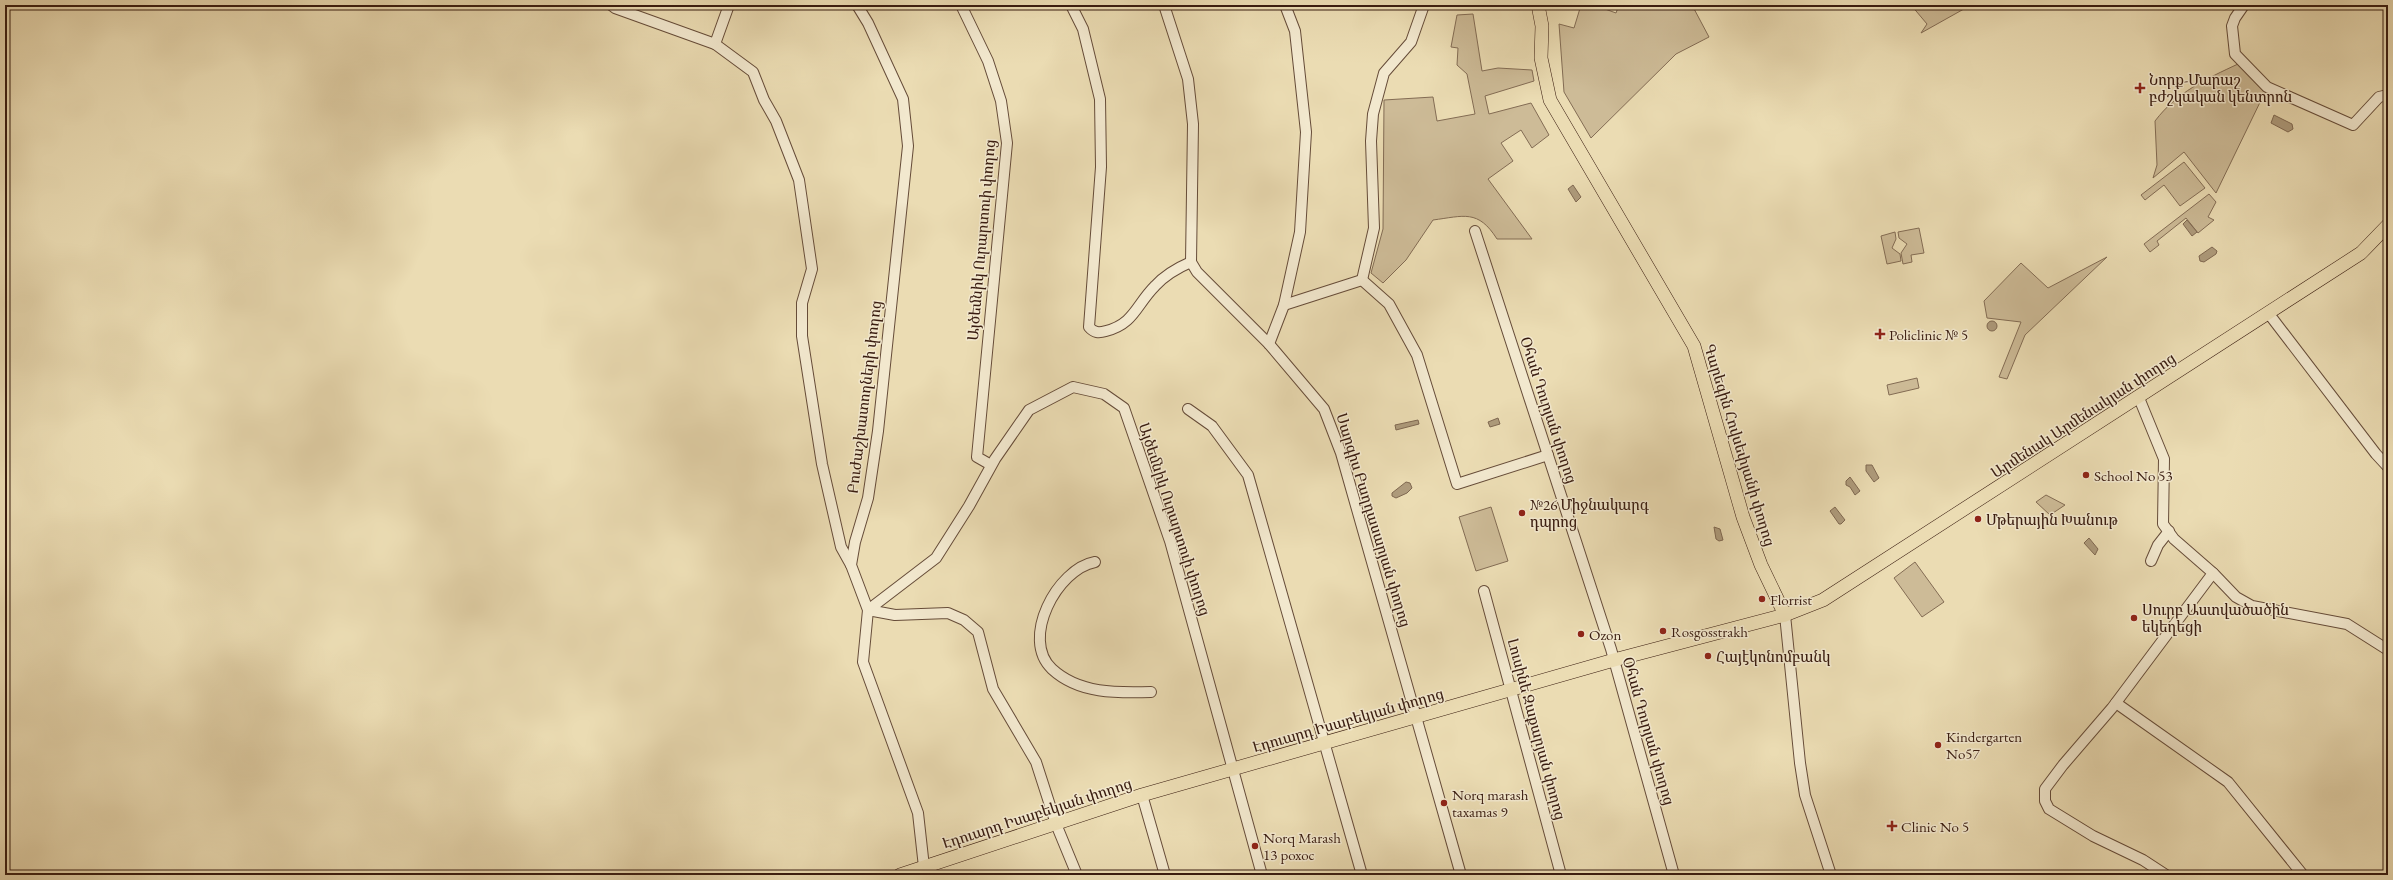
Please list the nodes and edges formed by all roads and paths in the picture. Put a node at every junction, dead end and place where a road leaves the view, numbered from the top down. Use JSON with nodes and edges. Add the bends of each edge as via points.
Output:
{"nodes":[{"id":1,"x":611,"y":5,"type":"edge"},
{"id":2,"x":729,"y":5,"type":"edge"},
{"id":3,"x":858,"y":5,"type":"edge"},
{"id":4,"x":961,"y":5,"type":"edge"},
{"id":5,"x":1071,"y":5,"type":"edge"},
{"id":6,"x":1164,"y":5,"type":"edge"},
{"id":7,"x":1285,"y":5,"type":"edge"},
{"id":8,"x":1424,"y":5,"type":"edge"},
{"id":9,"x":1538,"y":5,"type":"edge"},
{"id":10,"x":2243,"y":5,"type":"edge"},
{"id":11,"x":714,"y":44,"type":"junction"},
{"id":12,"x":2388,"y":95,"type":"edge"},
{"id":13,"x":2388,"y":226,"type":"edge"},
{"id":14,"x":1475,"y":232,"type":"dead end"},
{"id":15,"x":1191,"y":262,"type":"junction"},
{"id":16,"x":1362,"y":280,"type":"junction"},
{"id":17,"x":1284,"y":305,"type":"junction"},
{"id":18,"x":2269,"y":314,"type":"junction"},
{"id":19,"x":1269,"y":344,"type":"junction"},
{"id":20,"x":2139,"y":398,"type":"junction"},
{"id":21,"x":1188,"y":408,"type":"dead end"},
{"id":22,"x":1548,"y":455,"type":"junction"},
{"id":23,"x":992,"y":465,"type":"junction"},
{"id":24,"x":2388,"y":467,"type":"edge"},
{"id":25,"x":2169,"y":532,"type":"junction"},
{"id":26,"x":2151,"y":561,"type":"dead end"},
{"id":27,"x":1095,"y":562,"type":"dead end"},
{"id":28,"x":851,"y":565,"type":"junction"},
{"id":29,"x":2213,"y":573,"type":"junction"},
{"id":30,"x":1484,"y":591,"type":"dead end"},
{"id":31,"x":868,"y":610,"type":"junction"},
{"id":32,"x":1785,"y":615,"type":"junction"},
{"id":33,"x":2388,"y":650,"type":"edge"},
{"id":34,"x":1614,"y":660,"type":"junction"},
{"id":35,"x":1511,"y":690,"type":"junction"},
{"id":36,"x":1151,"y":692,"type":"dead end"},
{"id":37,"x":2116,"y":703,"type":"junction"},
{"id":38,"x":1417,"y":716,"type":"junction"},
{"id":39,"x":1324,"y":743,"type":"junction"},
{"id":40,"x":1233,"y":770,"type":"junction"},
{"id":41,"x":1142,"y":795,"type":"junction"},
{"id":42,"x":1056,"y":824,"type":"junction"},
{"id":43,"x":924,"y":867,"type":"junction"},
{"id":44,"x":900,"y":875,"type":"edge"},
{"id":45,"x":1077,"y":875,"type":"edge"},
{"id":46,"x":1165,"y":875,"type":"edge"},
{"id":47,"x":1262,"y":875,"type":"edge"},
{"id":48,"x":1362,"y":875,"type":"edge"},
{"id":49,"x":1461,"y":875,"type":"edge"},
{"id":50,"x":1561,"y":875,"type":"edge"},
{"id":51,"x":1674,"y":875,"type":"edge"},
{"id":52,"x":1831,"y":875,"type":"edge"},
{"id":53,"x":2166,"y":875,"type":"edge"},
{"id":54,"x":2303,"y":875,"type":"edge"}],
"edges":[{"from":1,"to":11,"type":"street"},
{"from":2,"to":11,"type":"street"},
{"from":3,"to":28,"type":"street","name":"Բուժաշխատողների փողոց","via":[[903,99],[908,146],[878,431],[868,498]]},
{"from":4,"to":23,"type":"street","name":"Այծեմնիկ Ուրարտուի փողոց","via":[[988,61],[1001,101],[1007,143],[978,458]]},
{"from":5,"to":15,"type":"street","via":[[1084,29],[1100,99],[1101,167],[1089,323],[1092,330],[1096,332],[1121,327],[1130,320],[1138,305],[1155,286],[1175,269]]},
{"from":6,"to":15,"type":"street","via":[[1188,79],[1193,124]]},
{"from":7,"to":17,"type":"street","via":[[1294,31],[1306,132],[1300,232]]},
{"from":8,"to":16,"type":"street","via":[[1411,42],[1384,73],[1374,114],[1371,141],[1374,228]]},
{"from":9,"to":32,"type":"main road","name":"Գարեգին Հովսեփյանի փողոց","via":[[1542,26],[1541,58],[1550,100],[1694,346],[1743,517],[1760,565]]},
{"from":10,"to":12,"type":"street","via":[[2232,29],[2234,54],[2267,86],[2353,124],[2378,96]]},
{"from":11,"to":28,"type":"street","via":[[752,72],[776,122],[799,180],[812,269],[802,303],[802,336],[822,464],[841,548]]},
{"from":13,"to":18,"type":"main road","name":"Արմենակ Արմենակյան փողոց","via":[[2361,253]]},
{"from":14,"to":22,"type":"street","name":"Օհան Դուրյան փողոց"},
{"from":15,"to":19,"type":"street","name":"Սարգիս Բաղդասարյան փողոց","via":[[1197,272]]},
{"from":16,"to":17,"type":"street"},
{"from":16,"to":22,"type":"street","via":[[1390,304],[1417,355],[1457,484]]},
{"from":17,"to":19,"type":"street"},
{"from":18,"to":20,"type":"main road","name":"Արմենակ Արմենակյան փողոց"},
{"from":18,"to":24,"type":"street"},
{"from":19,"to":38,"type":"street","name":"Սարգիս Բաղդասարյան փողոց","via":[[1324,409],[1341,453]]},
{"from":20,"to":25,"type":"street","via":[[2164,459],[2163,524]]},
{"from":20,"to":32,"type":"main road","name":"Արմենակ Արմենակյան փողոց","via":[[1832,595]]},
{"from":21,"to":39,"type":"street","via":[[1212,426],[1248,475]]},
{"from":22,"to":34,"type":"street","name":"Օհան Դուրյան փողոց"},
{"from":23,"to":31,"type":"street","via":[[936,558]]},
{"from":23,"to":40,"type":"street","name":"Այծեմնիկ Ուրարտուի փողոց","via":[[1029,410],[1073,387],[1104,394],[1124,408],[1170,541]]},
{"from":25,"to":26,"type":"street","via":[[2158,545]]},
{"from":25,"to":29,"type":"street"},
{"from":27,"to":36,"type":"street","via":[[1085,564],[1069,574],[1053,595],[1040,629],[1044,659],[1063,677],[1092,690],[1106,693]]},
{"from":28,"to":31,"type":"street"},
{"from":29,"to":33,"type":"street","via":[[2236,597],[2252,606],[2347,624]]},
{"from":29,"to":37,"type":"street"},
{"from":30,"to":35,"type":"street","name":"Լուսինե Զաքարյան փողոց"},
{"from":31,"to":42,"type":"street","via":[[895,615],[948,613],[964,620],[978,632],[994,689],[1036,762]]},
{"from":31,"to":43,"type":"street","via":[[863,662],[918,813]]},
{"from":32,"to":34,"type":"main road","name":"Էդուարդ Իսաբեկյան փողոց"},
{"from":32,"to":52,"type":"street","name":"Գարեգին Հովսեփյանի փողոց","via":[[1804,787]]},
{"from":34,"to":35,"type":"main road","name":"Էդուարդ Իսաբեկյան փողոց"},
{"from":34,"to":51,"type":"street","name":"Օհան Դուրյան փողոց"},
{"from":35,"to":38,"type":"main road","name":"Էդուարդ Իսաբեկյան փողոց"},
{"from":35,"to":50,"type":"street","name":"Լուսինե Զաքարյան փողոց"},
{"from":37,"to":53,"type":"street","via":[[2045,789],[2045,801],[2049,809],[2093,836],[2143,860]]},
{"from":37,"to":54,"type":"street","via":[[2228,782]]},
{"from":38,"to":39,"type":"main road","name":"Էդուարդ Իսաբեկյան փողոց"},
{"from":38,"to":49,"type":"street","name":"Սարգիս Բաղդասարյան փողոց"},
{"from":39,"to":40,"type":"main road","name":"Էդուարդ Իսաբեկյան փողոց"},
{"from":39,"to":48,"type":"street"},
{"from":40,"to":41,"type":"main road","name":"Էդուարդ Իսաբեկյան փողոց"},
{"from":40,"to":47,"type":"street","name":"Այծեմնիկ Ուրարտուի փողոց"},
{"from":41,"to":42,"type":"main road","name":"Էդուարդ Իսաբեկյան փողոց"},
{"from":41,"to":46,"type":"street"},
{"from":42,"to":43,"type":"main road","name":"Էդուարդ Իսաբեկյան փողոց"},
{"from":42,"to":45,"type":"street"},
{"from":43,"to":44,"type":"main road","name":"Էդուարդ Իսաբեկյան փողոց"}]}
